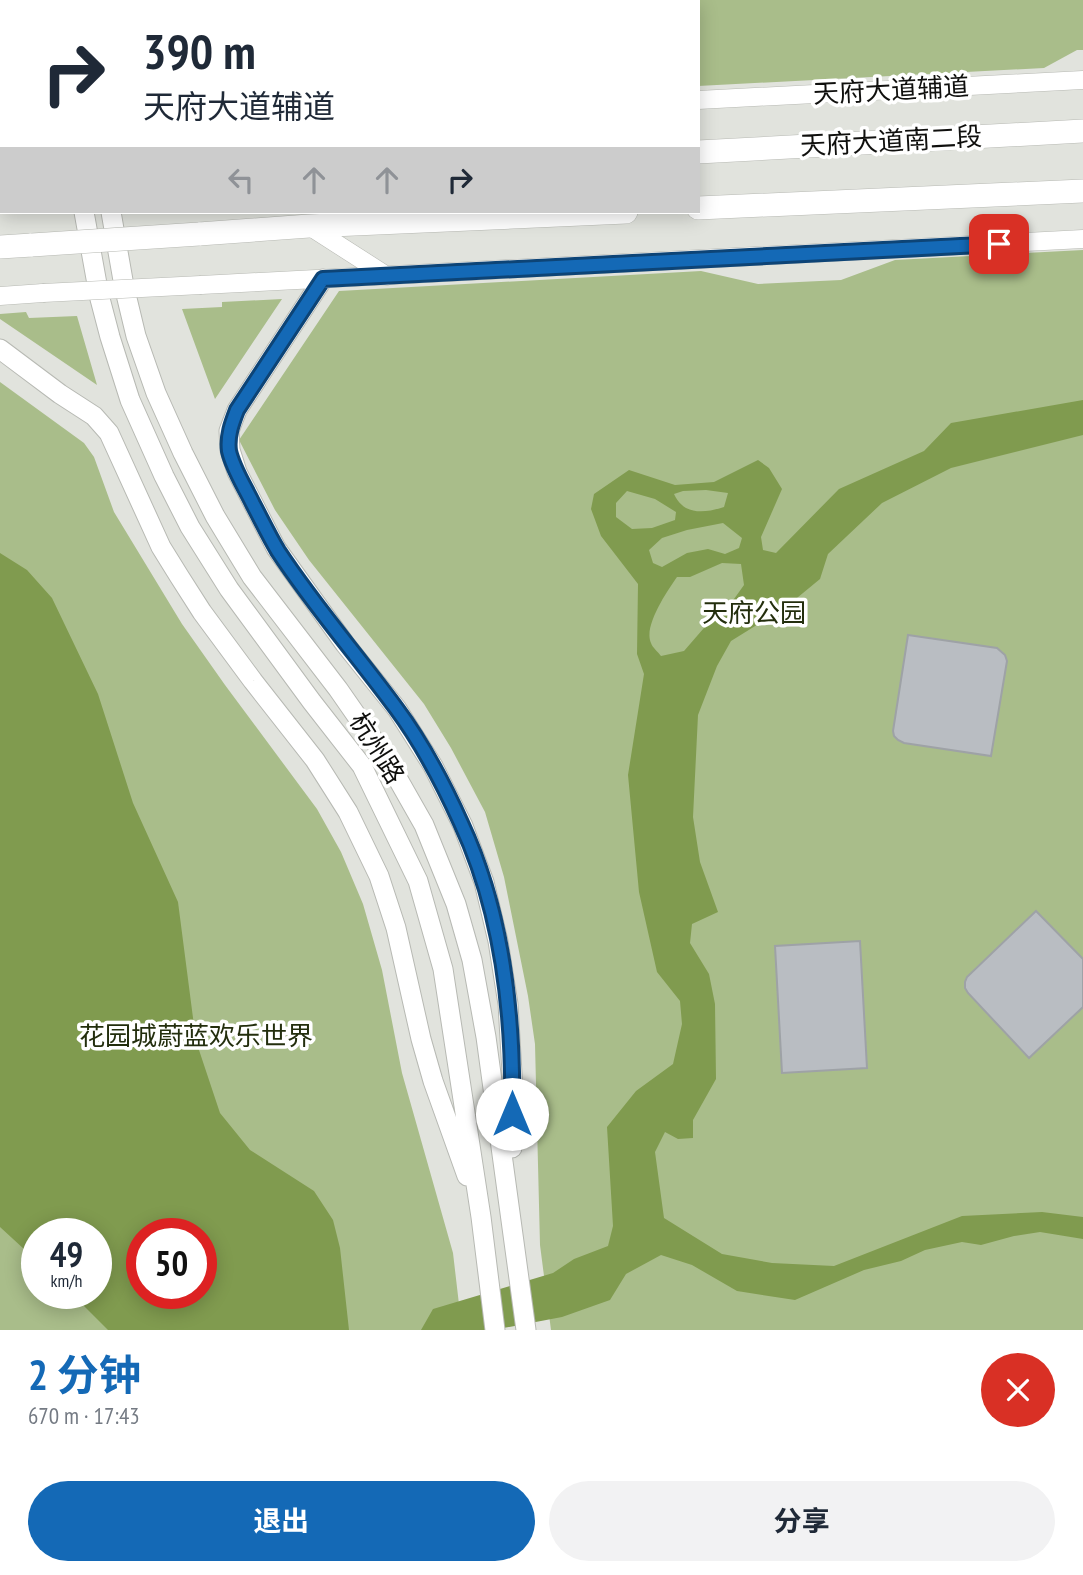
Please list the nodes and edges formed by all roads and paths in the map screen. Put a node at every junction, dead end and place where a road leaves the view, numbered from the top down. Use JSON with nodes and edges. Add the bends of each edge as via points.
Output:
{"nodes":[{"id":1,"x":1083,"y":80,"type":"edge"},
{"id":2,"x":700,"y":100,"type":"edge"},
{"id":3,"x":1083,"y":131,"type":"edge"},
{"id":4,"x":700,"y":152,"type":"edge"},
{"id":5,"x":1083,"y":191,"type":"edge"},
{"id":6,"x":700,"y":208,"type":"edge"},
{"id":7,"x":84,"y":214,"type":"edge"},
{"id":8,"x":111,"y":214,"type":"edge"},
{"id":9,"x":581,"y":214,"type":"edge"},
{"id":10,"x":309,"y":226,"type":"junction"},
{"id":11,"x":1083,"y":239,"type":"edge"},
{"id":12,"x":0,"y":247,"type":"edge"},
{"id":13,"x":387,"y":276,"type":"junction"},
{"id":14,"x":323,"y":279,"type":"junction"},
{"id":15,"x":0,"y":296,"type":"edge"},
{"id":16,"x":0,"y":349,"type":"edge"},
{"id":17,"x":510,"y":1208,"type":"junction"},
{"id":18,"x":481,"y":1217,"type":"junction"},
{"id":19,"x":526,"y":1328,"type":"edge"},
{"id":20,"x":495,"y":1330,"type":"edge"}],
"edges":[{"from":1,"to":2,"type":"street","name":"天府大道辅道"},
{"from":3,"to":4,"type":"highway","name":"天府大道南二段"},
{"from":5,"to":6,"type":"highway"},
{"from":7,"to":18,"type":"main road","name":"杭州路","via":[[99,295],[130,400],[190,527],[229,589],[362,766],[418,881],[443,969]]},
{"from":8,"to":17,"type":"main road","name":"杭州路","via":[[136,336],[183,453],[252,577],[386,758],[443,869],[472,960]]},
{"from":9,"to":10,"type":"highway"},
{"from":10,"to":12,"type":"highway","bridge":true},
{"from":10,"to":13,"type":"street"},
{"from":11,"to":13,"type":"street"},
{"from":13,"to":14,"type":"street"},
{"from":14,"to":15,"type":"street","bridge":true},
{"from":14,"to":17,"type":"main road","via":[[237,410],[229,431],[229,450],[276,548],[397,709],[433,766],[484,882],[509,1016],[513,1090]]},
{"from":16,"to":18,"type":"main road","via":[[94,416],[109,433],[179,576],[348,812],[379,876],[433,1081]]},
{"from":17,"to":19,"type":"main road","name":"杭州路"},
{"from":18,"to":20,"type":"main road","name":"杭州路"}]}
